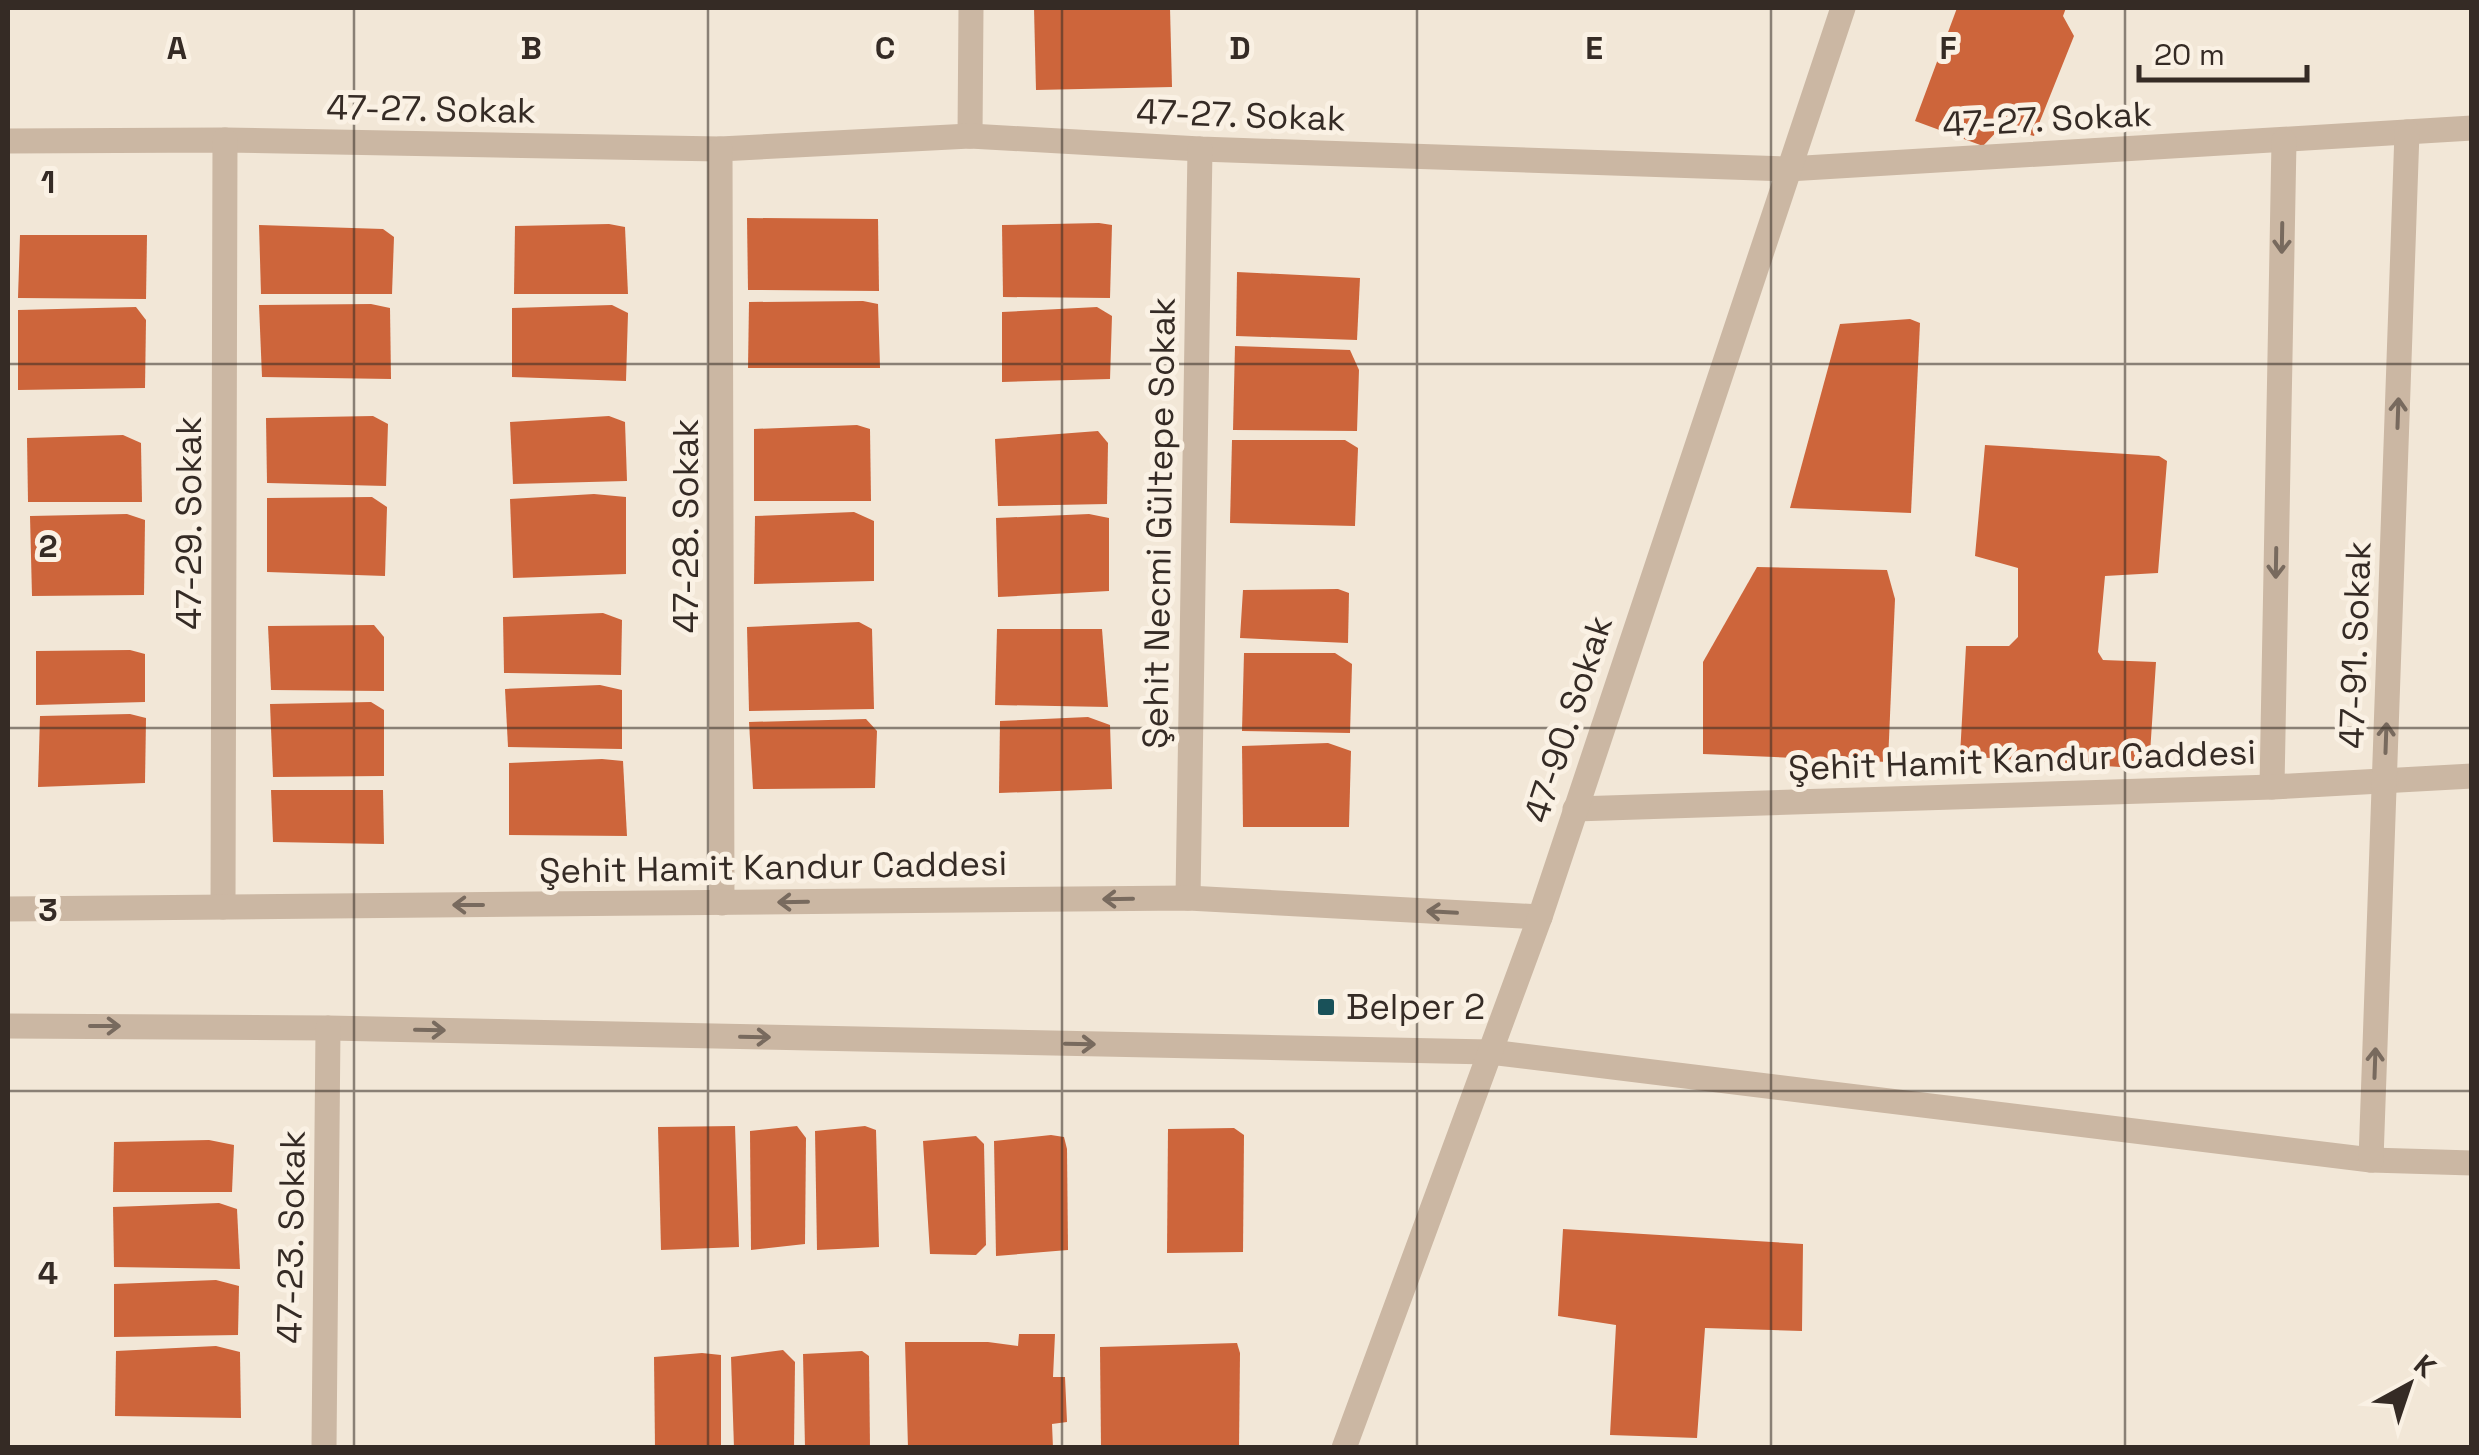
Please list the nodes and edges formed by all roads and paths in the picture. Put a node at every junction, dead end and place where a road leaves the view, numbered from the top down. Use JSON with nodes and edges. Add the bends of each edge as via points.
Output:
{"nodes":[{"id":1,"x":971,"y":8,"type":"edge"},
{"id":2,"x":1843,"y":8,"type":"edge"},
{"id":3,"x":2472,"y":128,"type":"edge"},
{"id":4,"x":2408,"y":132,"type":"junction"},
{"id":5,"x":970,"y":136,"type":"junction"},
{"id":6,"x":225,"y":140,"type":"junction"},
{"id":7,"x":2284,"y":140,"type":"junction"},
{"id":8,"x":8,"y":142,"type":"edge"},
{"id":9,"x":720,"y":149,"type":"junction"},
{"id":10,"x":1200,"y":150,"type":"junction"},
{"id":11,"x":1788,"y":169,"type":"junction"},
{"id":12,"x":2472,"y":776,"type":"edge"},
{"id":13,"x":2385,"y":781,"type":"junction"},
{"id":14,"x":2272,"y":787,"type":"junction"},
{"id":15,"x":1575,"y":809,"type":"junction"},
{"id":16,"x":1188,"y":898,"type":"junction"},
{"id":17,"x":722,"y":903,"type":"junction"},
{"id":18,"x":223,"y":907,"type":"junction"},
{"id":19,"x":8,"y":909,"type":"edge"},
{"id":20,"x":1540,"y":917,"type":"junction"},
{"id":21,"x":8,"y":1026,"type":"edge"},
{"id":22,"x":328,"y":1028,"type":"junction"},
{"id":23,"x":1490,"y":1052,"type":"junction"},
{"id":24,"x":2371,"y":1160,"type":"junction"},
{"id":25,"x":2472,"y":1163,"type":"edge"},
{"id":26,"x":324,"y":1448,"type":"edge"},
{"id":27,"x":1344,"y":1448,"type":"edge"}],
"edges":[{"from":1,"to":5,"type":"street"},
{"from":2,"to":11,"type":"street","name":"47-90. Sokak"},
{"from":3,"to":4,"type":"street","name":"47-27. Sokak"},
{"from":4,"to":7,"type":"street","name":"47-27. Sokak"},
{"from":13,"to":4,"type":"street","name":"47-91. Sokak","one_way":true},
{"from":5,"to":9,"type":"street","name":"47-27. Sokak"},
{"from":5,"to":10,"type":"street","name":"47-27. Sokak"},
{"from":6,"to":8,"type":"street","name":"47-27. Sokak"},
{"from":6,"to":9,"type":"street","name":"47-27. Sokak"},
{"from":6,"to":18,"type":"street","name":"47-29. Sokak"},
{"from":7,"to":11,"type":"street","name":"47-27. Sokak"},
{"from":7,"to":14,"type":"street","one_way":true},
{"from":9,"to":17,"type":"street","name":"47-28. Sokak"},
{"from":10,"to":11,"type":"street","name":"47-27. Sokak"},
{"from":10,"to":16,"type":"street","name":"Şehit Necmi Gültepe Sokak"},
{"from":11,"to":15,"type":"street","name":"47-90. Sokak"},
{"from":12,"to":13,"type":"street","name":"Şehit Hamit Kandur Caddesi"},
{"from":13,"to":14,"type":"street","name":"Şehit Hamit Kandur Caddesi"},
{"from":24,"to":13,"type":"street","name":"47-91. Sokak","one_way":true},
{"from":14,"to":15,"type":"street","name":"Şehit Hamit Kandur Caddesi"},
{"from":15,"to":20,"type":"street","name":"47-90. Sokak"},
{"from":16,"to":17,"type":"street","name":"Şehit Hamit Kandur Caddesi","one_way":true},
{"from":20,"to":16,"type":"street","name":"Şehit Hamit Kandur Caddesi","one_way":true},
{"from":17,"to":18,"type":"street","name":"Şehit Hamit Kandur Caddesi","one_way":true},
{"from":18,"to":19,"type":"street","name":"Şehit Hamit Kandur Caddesi"},
{"from":20,"to":23,"type":"street","name":"47-90. Sokak"},
{"from":21,"to":22,"type":"street","one_way":true},
{"from":22,"to":23,"type":"street","one_way":true},
{"from":22,"to":26,"type":"street","name":"47-23. Sokak"},
{"from":23,"to":24,"type":"street"},
{"from":23,"to":27,"type":"street","name":"47-90. Sokak"},
{"from":24,"to":25,"type":"street"}]}
